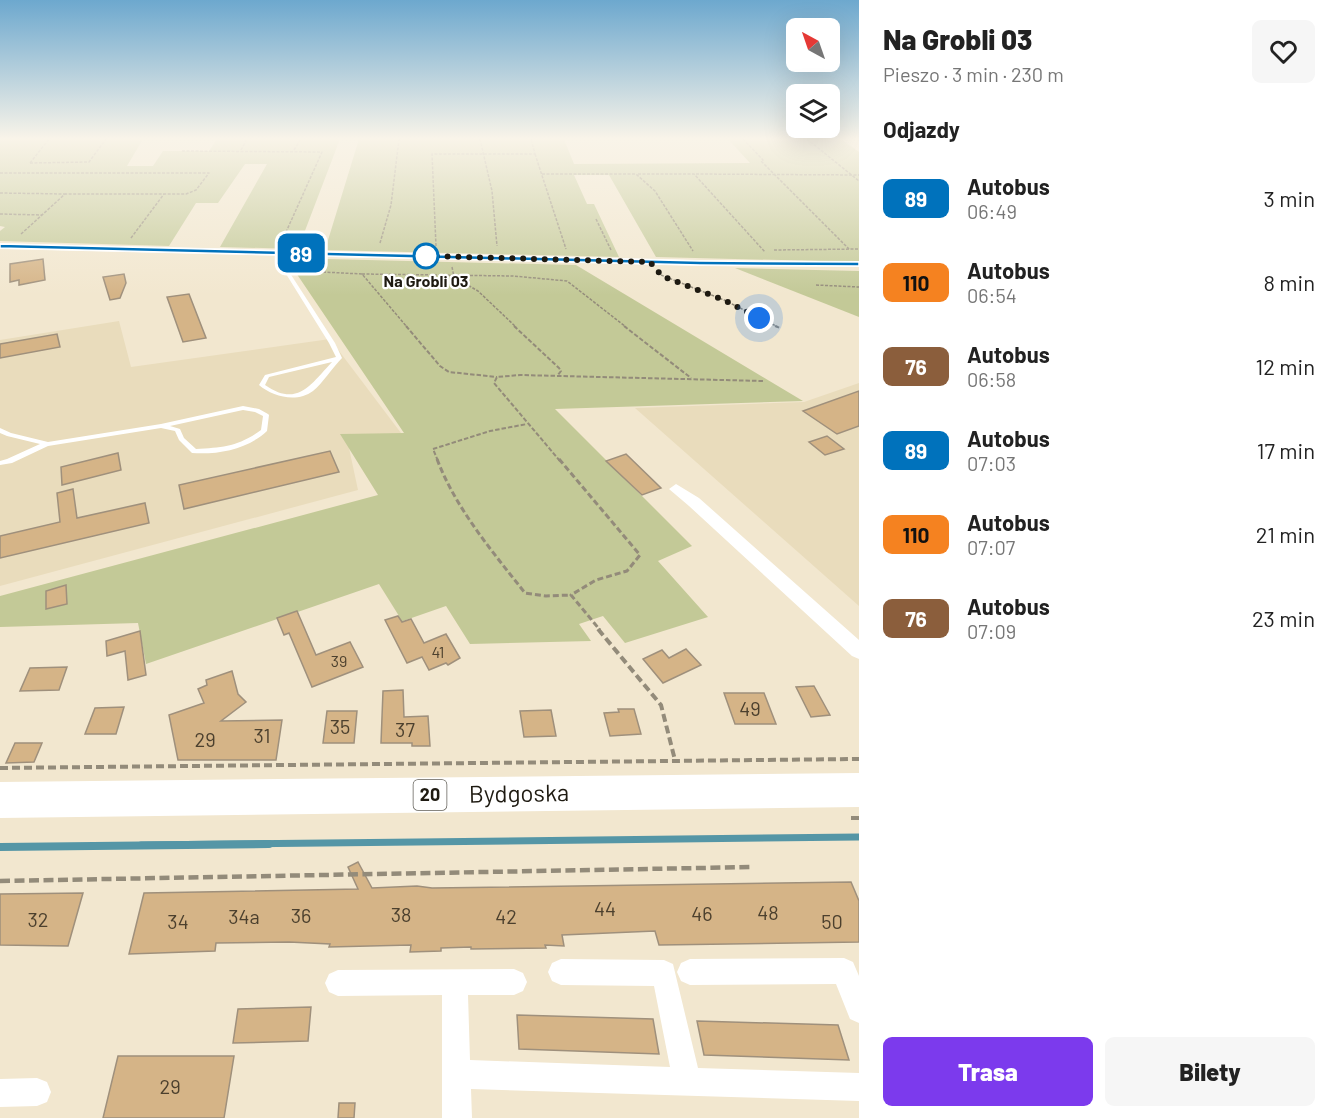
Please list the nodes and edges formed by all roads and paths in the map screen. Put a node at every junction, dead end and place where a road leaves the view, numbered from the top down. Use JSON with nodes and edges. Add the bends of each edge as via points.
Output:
{"nodes":[{"id":1,"x":195,"y":191,"type":"edge"},
{"id":2,"x":305,"y":191,"type":"edge"},
{"id":3,"x":394,"y":191,"type":"edge"},
{"id":4,"x":434,"y":191,"type":"edge"},
{"id":5,"x":492,"y":191,"type":"edge"},
{"id":6,"x":547,"y":191,"type":"edge"},
{"id":7,"x":655,"y":191,"type":"edge"},
{"id":8,"x":710,"y":191,"type":"edge"},
{"id":9,"x":791,"y":191,"type":"edge"},
{"id":10,"x":0,"y":193,"type":"edge"},
{"id":11,"x":65,"y":194,"type":"junction"},
{"id":12,"x":164,"y":194,"type":"junction"},
{"id":13,"x":0,"y":214,"type":"edge"},
{"id":14,"x":44,"y":215,"type":"junction"},
{"id":15,"x":597,"y":219,"type":"dead end"},
{"id":16,"x":3,"y":246,"type":"edge"},
{"id":17,"x":122,"y":249,"type":"junction"},
{"id":18,"x":437,"y":249,"type":"dead end"},
{"id":19,"x":849,"y":249,"type":"junction"},
{"id":20,"x":859,"y":249,"type":"edge"},
{"id":21,"x":763,"y":250,"type":"junction"},
{"id":22,"x":275,"y":253,"type":"junction"},
{"id":23,"x":376,"y":255,"type":"junction"},
{"id":24,"x":449,"y":257,"type":"junction"},
{"id":25,"x":498,"y":257,"type":"junction"},
{"id":26,"x":569,"y":259,"type":"junction"},
{"id":27,"x":616,"y":261,"type":"junction"},
{"id":28,"x":650,"y":262,"type":"junction"},
{"id":29,"x":700,"y":263,"type":"junction"},
{"id":30,"x":775,"y":264,"type":"junction"},
{"id":31,"x":859,"y":264,"type":"edge"},
{"id":32,"x":323,"y":272,"type":"dead end"},
{"id":33,"x":362,"y":274,"type":"junction"},
{"id":34,"x":454,"y":277,"type":"junction"},
{"id":35,"x":816,"y":285,"type":"dead end"},
{"id":36,"x":859,"y":287,"type":"edge"},
{"id":37,"x":780,"y":328,"type":"dead end"},
{"id":38,"x":339,"y":358,"type":"junction"},
{"id":39,"x":558,"y":376,"type":"junction"},
{"id":40,"x":498,"y":377,"type":"junction"},
{"id":41,"x":691,"y":378,"type":"junction"},
{"id":42,"x":763,"y":381,"type":"dead end"},
{"id":43,"x":528,"y":423,"type":"junction"},
{"id":44,"x":161,"y":426,"type":"junction"},
{"id":45,"x":0,"y":430,"type":"edge"},
{"id":46,"x":48,"y":444,"type":"junction"},
{"id":47,"x":0,"y":462,"type":"edge"},
{"id":48,"x":675,"y":489,"type":"dead end"},
{"id":49,"x":571,"y":595,"type":"junction"},
{"id":50,"x":859,"y":651,"type":"edge"},
{"id":51,"x":859,"y":759,"type":"edge"},
{"id":52,"x":0,"y":768,"type":"edge"},
{"id":53,"x":677,"y":776,"type":"junction"},
{"id":54,"x":859,"y":790,"type":"edge"},
{"id":55,"x":0,"y":800,"type":"edge"},
{"id":56,"x":753,"y":867,"type":"dead end"},
{"id":57,"x":0,"y":881,"type":"edge"},
{"id":58,"x":561,"y":972,"type":"dead end"},
{"id":59,"x":690,"y":972,"type":"dead end"},
{"id":60,"x":514,"y":982,"type":"dead end"},
{"id":61,"x":338,"y":983,"type":"dead end"},
{"id":62,"x":455,"y":983,"type":"junction"},
{"id":63,"x":859,"y":1010,"type":"edge"},
{"id":64,"x":457,"y":1074,"type":"junction"},
{"id":65,"x":687,"y":1083,"type":"junction"},
{"id":66,"x":859,"y":1087,"type":"edge"},
{"id":67,"x":37,"y":1092,"type":"dead end"},
{"id":68,"x":0,"y":1094,"type":"edge"},
{"id":69,"x":457,"y":1118,"type":"edge"}],
"edges":[{"from":1,"to":12,"type":"path"},
{"from":2,"to":22,"type":"path","via":[[282,242],[274,248]]},
{"from":3,"to":23,"type":"path"},
{"from":4,"to":18,"type":"path"},
{"from":5,"to":25,"type":"path"},
{"from":6,"to":26,"type":"path"},
{"from":7,"to":29,"type":"path"},
{"from":8,"to":21,"type":"path"},
{"from":9,"to":19,"type":"path"},
{"from":10,"to":11,"type":"path"},
{"from":11,"to":12,"type":"path"},
{"from":11,"to":14,"type":"path"},
{"from":12,"to":17,"type":"path"},
{"from":13,"to":14,"type":"path"},
{"from":14,"to":16,"type":"path"},
{"from":15,"to":27,"type":"path"},
{"from":16,"to":17,"type":"street"},
{"from":17,"to":22,"type":"street"},
{"from":19,"to":20,"type":"path"},
{"from":19,"to":21,"type":"path"},
{"from":21,"to":30,"type":"path"},
{"from":22,"to":23,"type":"street"},
{"from":22,"to":38,"type":"lane"},
{"from":23,"to":24,"type":"street"},
{"from":24,"to":25,"type":"street"},
{"from":24,"to":34,"type":"path"},
{"from":25,"to":26,"type":"street"},
{"from":26,"to":27,"type":"street"},
{"from":27,"to":28,"type":"street"},
{"from":28,"to":29,"type":"street"},
{"from":28,"to":37,"type":"path","via":[[661,275]]},
{"from":29,"to":30,"type":"street"},
{"from":30,"to":31,"type":"street"},
{"from":32,"to":33,"type":"path"},
{"from":33,"to":34,"type":"path"},
{"from":33,"to":40,"type":"path","via":[[440,366],[449,372]]},
{"from":34,"to":39,"type":"path","via":[[478,291],[559,368]]},
{"from":34,"to":41,"type":"path","via":[[567,280]]},
{"from":35,"to":36,"type":"path"},
{"from":38,"to":38,"type":"lane","via":[[267,376],[262,385],[275,395],[291,396],[311,389]]},
{"from":39,"to":40,"type":"path"},
{"from":39,"to":41,"type":"path"},
{"from":40,"to":43,"type":"path","via":[[494,383]]},
{"from":41,"to":42,"type":"path"},
{"from":43,"to":49,"type":"path","via":[[640,555],[635,566],[621,575],[598,579]]},
{"from":43,"to":49,"type":"path","via":[[433,449],[441,472],[525,594]]},
{"from":44,"to":44,"type":"lane","via":[[178,430],[181,439],[194,451],[226,449],[248,444],[264,431],[266,415],[243,408]]},
{"from":44,"to":46,"type":"lane"},
{"from":45,"to":46,"type":"lane"},
{"from":46,"to":47,"type":"lane"},
{"from":48,"to":50,"type":"street"},
{"from":49,"to":53,"type":"path","via":[[661,705]]},
{"from":51,"to":53,"type":"path"},
{"from":52,"to":53,"type":"path"},
{"from":53,"to":54,"type":"main road","name":"Bydgoska","number":"20"},
{"from":53,"to":55,"type":"main road","name":"Bydgoska","number":"20"},
{"from":56,"to":57,"type":"path"},
{"from":58,"to":65,"type":"street","via":[[664,973]]},
{"from":59,"to":63,"type":"street","via":[[844,971]]},
{"from":60,"to":62,"type":"street"},
{"from":61,"to":62,"type":"street"},
{"from":62,"to":64,"type":"street"},
{"from":64,"to":65,"type":"street"},
{"from":64,"to":69,"type":"street"},
{"from":65,"to":66,"type":"street"},
{"from":67,"to":68,"type":"street"}]}
